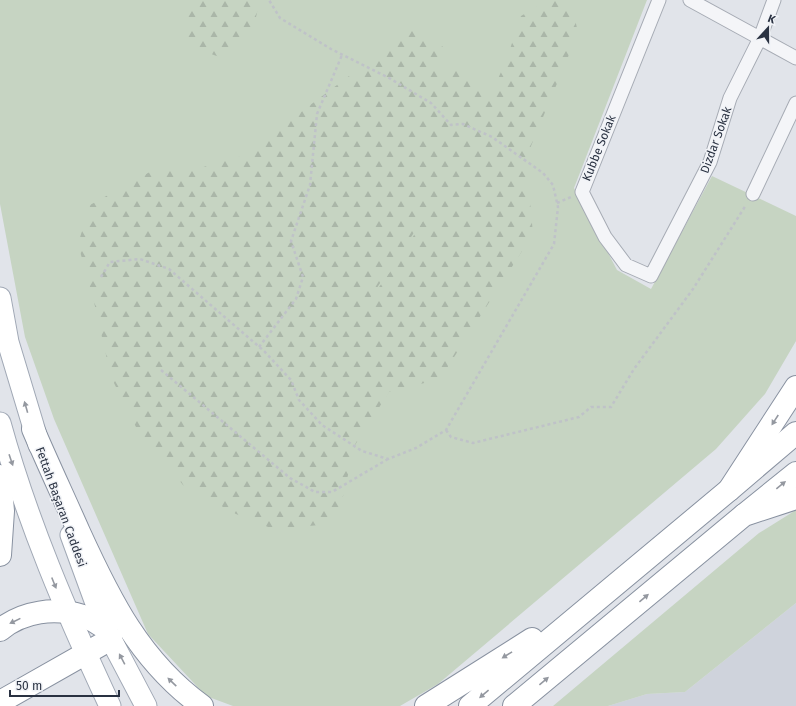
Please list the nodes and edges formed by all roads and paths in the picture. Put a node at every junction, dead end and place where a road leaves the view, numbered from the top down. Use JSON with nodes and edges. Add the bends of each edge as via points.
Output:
{"nodes":[{"id":1,"x":269,"y":0,"type":"edge"},
{"id":2,"x":659,"y":0,"type":"edge"},
{"id":3,"x":690,"y":0,"type":"edge"},
{"id":4,"x":774,"y":0,"type":"edge"},
{"id":5,"x":760,"y":38,"type":"junction"},
{"id":6,"x":342,"y":55,"type":"junction"},
{"id":7,"x":796,"y":58,"type":"edge"},
{"id":8,"x":796,"y":103,"type":"edge"},
{"id":9,"x":753,"y":194,"type":"joint"},
{"id":10,"x":651,"y":276,"type":"joint"},
{"id":11,"x":101,"y":277,"type":"dead end"},
{"id":12,"x":0,"y":298,"type":"edge"},
{"id":13,"x":259,"y":347,"type":"junction"},
{"id":14,"x":161,"y":370,"type":"dead end"},
{"id":15,"x":796,"y":388,"type":"edge"},
{"id":16,"x":0,"y":423,"type":"edge"},
{"id":17,"x":33,"y":429,"type":"junction"},
{"id":18,"x":446,"y":430,"type":"junction"},
{"id":19,"x":796,"y":433,"type":"edge"},
{"id":20,"x":388,"y":459,"type":"junction"},
{"id":21,"x":796,"y":473,"type":"edge"},
{"id":22,"x":0,"y":476,"type":"edge"},
{"id":23,"x":729,"y":490,"type":"junction"},
{"id":24,"x":796,"y":498,"type":"edge"},
{"id":25,"x":744,"y":515,"type":"junction"},
{"id":26,"x":0,"y":555,"type":"edge"},
{"id":27,"x":67,"y":612,"type":"junction"},
{"id":28,"x":0,"y":630,"type":"edge"},
{"id":29,"x":108,"y":633,"type":"junction"},
{"id":30,"x":85,"y":653,"type":"junction"},
{"id":31,"x":0,"y":702,"type":"edge"},
{"id":32,"x":110,"y":706,"type":"edge"},
{"id":33,"x":146,"y":706,"type":"edge"},
{"id":34,"x":202,"y":706,"type":"edge"},
{"id":35,"x":426,"y":706,"type":"edge"},
{"id":36,"x":470,"y":706,"type":"edge"},
{"id":37,"x":514,"y":706,"type":"edge"}],
"edges":[{"from":1,"to":6,"type":"path","via":[[280,18]]},
{"from":2,"to":10,"type":"street","name":"Kubbe Sokak","via":[[582,192],[605,237],[626,265]]},
{"from":3,"to":5,"type":"street"},
{"from":4,"to":5,"type":"street","name":"Dizdar Sokak"},
{"from":5,"to":7,"type":"street"},
{"from":5,"to":10,"type":"street","name":"Dizdar Sokak","via":[[730,98],[710,162]]},
{"from":6,"to":13,"type":"path","via":[[317,114],[310,185],[291,241],[304,276],[296,299]]},
{"from":6,"to":18,"type":"path","via":[[390,78],[431,104],[451,125],[463,124],[492,137],[543,173],[553,185],[558,207],[554,244]]},
{"from":8,"to":9,"type":"street"},
{"from":9,"to":18,"type":"path","via":[[693,289],[634,368],[611,407],[591,407],[579,417],[473,444],[452,437]]},
{"from":11,"to":13,"type":"path","via":[[110,262],[140,258],[170,269]]},
{"from":17,"to":12,"type":"main road","name":"Fettah Başaran Caddesi","one_way":true,"via":[[8,342]]},
{"from":13,"to":20,"type":"path","via":[[291,380],[299,400],[322,425],[362,451]]},
{"from":14,"to":20,"type":"path","via":[[290,478],[315,492],[332,492]]},
{"from":15,"to":23,"type":"highway","one_way":true},
{"from":16,"to":27,"type":"main road","one_way":true,"via":[[42,549]]},
{"from":17,"to":29,"type":"main road","name":"Fettah Başaran Caddesi"},
{"from":34,"to":17,"type":"highway","one_way":true,"via":[[172,682],[131,634],[94,565]]},
{"from":18,"to":20,"type":"path","via":[[416,448]]},
{"from":19,"to":23,"type":"highway"},
{"from":25,"to":21,"type":"highway","one_way":true},
{"from":22,"to":26,"type":"highway","via":[[3,511]]},
{"from":23,"to":35,"type":"highway","one_way":true,"via":[[541,634]]},
{"from":23,"to":36,"type":"highway","one_way":true},
{"from":24,"to":25,"type":"highway"},
{"from":37,"to":25,"type":"highway","one_way":true},
{"from":27,"to":28,"type":"highway","one_way":true,"via":[[36,613],[12,622]]},
{"from":27,"to":29,"type":"highway","via":[[84,616]]},
{"from":27,"to":30,"type":"main road"},
{"from":29,"to":30,"type":"highway"},
{"from":33,"to":29,"type":"main road","name":"Fettah Başaran Caddesi","one_way":true},
{"from":30,"to":31,"type":"highway"},
{"from":30,"to":32,"type":"main road"}]}
